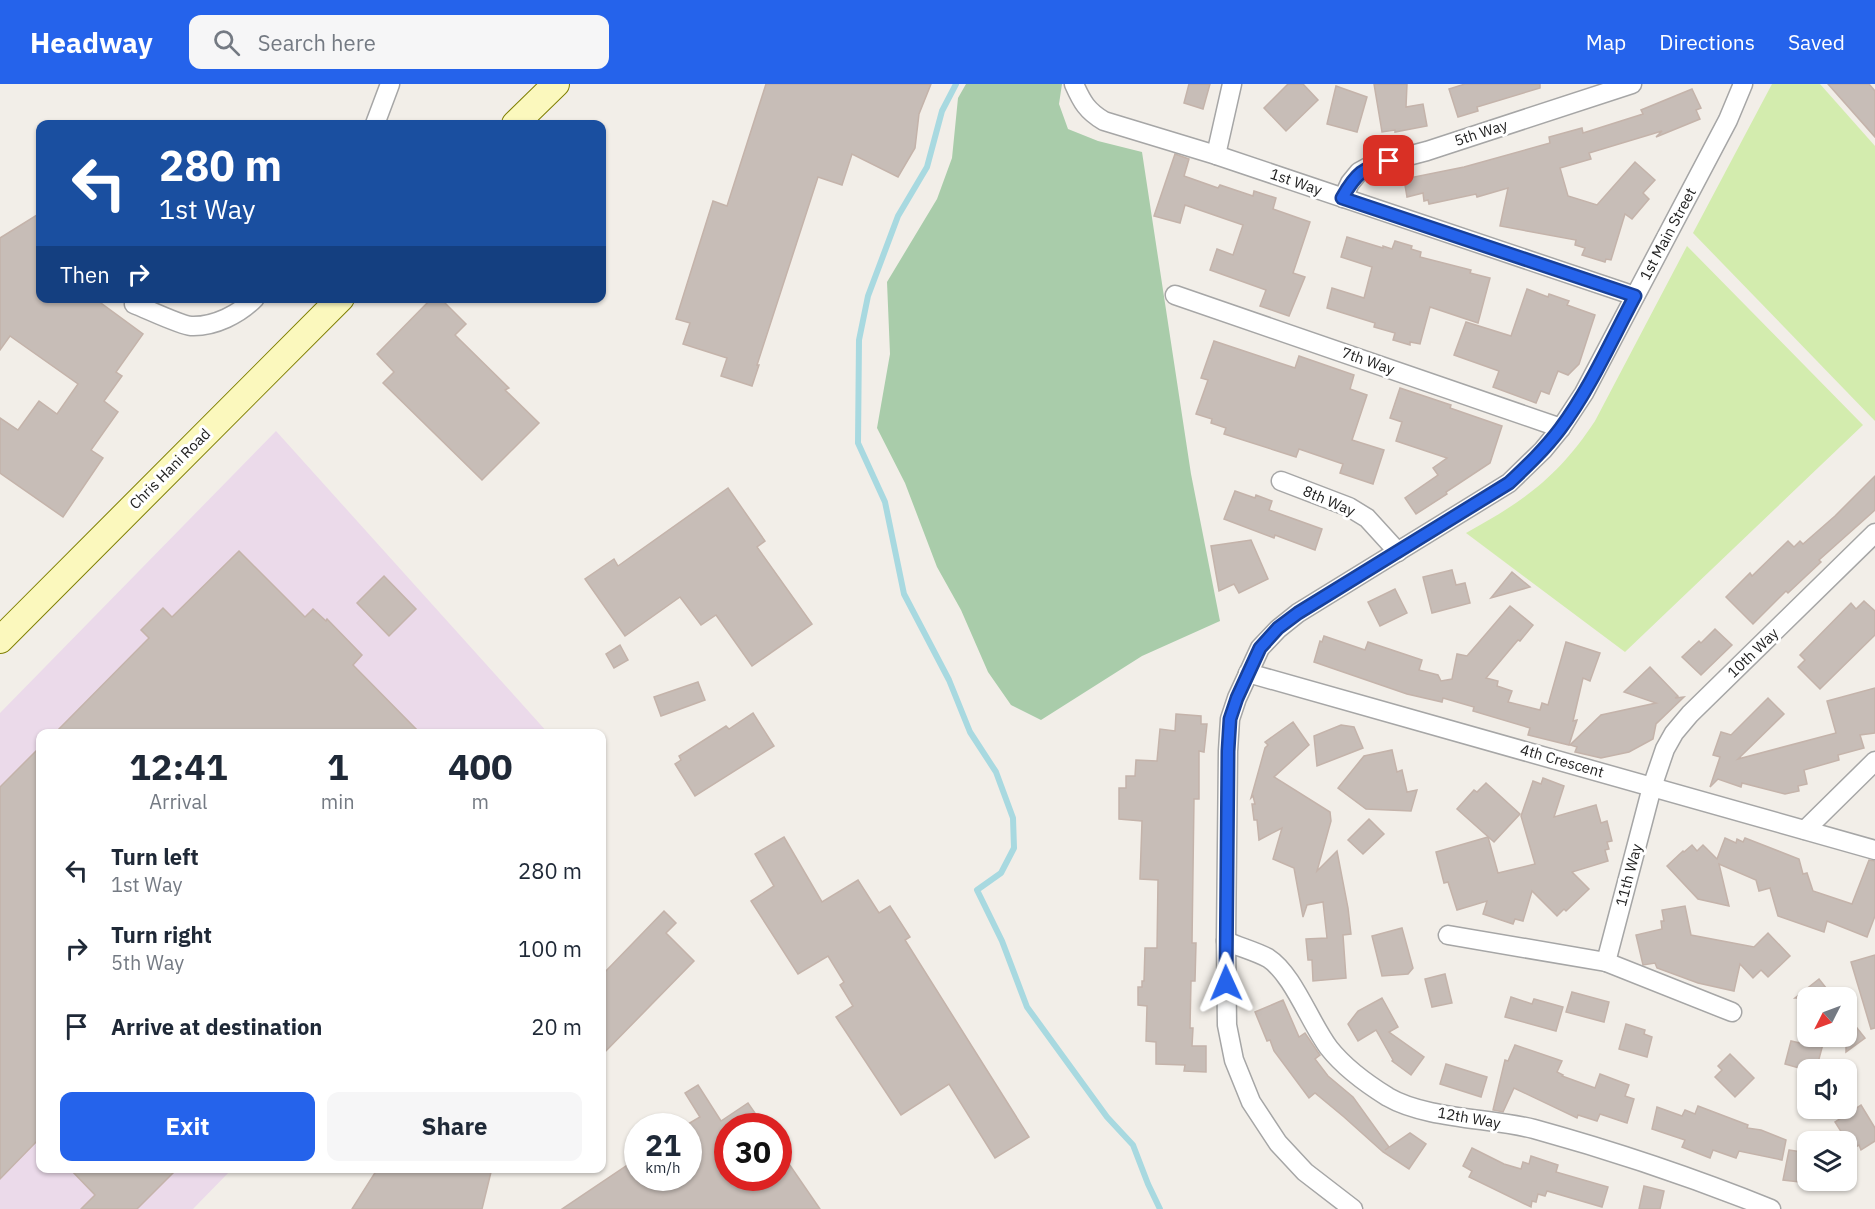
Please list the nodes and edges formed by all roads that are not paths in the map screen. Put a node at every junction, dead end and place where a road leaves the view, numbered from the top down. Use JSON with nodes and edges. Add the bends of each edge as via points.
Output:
{"nodes":[{"id":1,"x":390,"y":84,"type":"edge"},
{"id":2,"x":556,"y":84,"type":"edge"},
{"id":3,"x":1074,"y":84,"type":"edge"},
{"id":4,"x":1232,"y":84,"type":"edge"},
{"id":5,"x":1632,"y":84,"type":"edge"},
{"id":6,"x":1743,"y":84,"type":"edge"},
{"id":7,"x":376,"y":120,"type":"edge"},
{"id":8,"x":519,"y":120,"type":"edge"},
{"id":9,"x":1216,"y":155,"type":"junction"},
{"id":10,"x":1342,"y":198,"type":"junction"},
{"id":11,"x":1175,"y":295,"type":"dead end"},
{"id":12,"x":1635,"y":296,"type":"junction"},
{"id":13,"x":249,"y":303,"type":"edge"},
{"id":14,"x":336,"y":303,"type":"edge"},
{"id":15,"x":134,"y":304,"type":"dead end"},
{"id":16,"x":1561,"y":428,"type":"junction"},
{"id":17,"x":1281,"y":481,"type":"dead end"},
{"id":18,"x":1875,"y":533,"type":"edge"},
{"id":19,"x":1398,"y":552,"type":"junction"},
{"id":20,"x":0,"y":640,"type":"edge"},
{"id":21,"x":1248,"y":673,"type":"junction"},
{"id":22,"x":1875,"y":761,"type":"edge"},
{"id":23,"x":1653,"y":787,"type":"junction"},
{"id":24,"x":1805,"y":830,"type":"junction"},
{"id":25,"x":1875,"y":850,"type":"edge"},
{"id":26,"x":1448,"y":935,"type":"dead end"},
{"id":27,"x":1226,"y":941,"type":"junction"},
{"id":28,"x":1606,"y":962,"type":"junction"},
{"id":29,"x":1732,"y":1012,"type":"dead end"},
{"id":30,"x":1353,"y":1209,"type":"edge"},
{"id":31,"x":1771,"y":1209,"type":"edge"}],
"edges":[{"from":1,"to":7,"type":"street"},
{"from":2,"to":8,"type":"main road"},
{"from":3,"to":9,"type":"street","name":"1st Way","via":[[1091,113],[1104,121]]},
{"from":4,"to":9,"type":"street"},
{"from":5,"to":10,"type":"street","name":"5th Way","via":[[1370,166],[1359,172]]},
{"from":6,"to":12,"type":"street","name":"1st Main Street"},
{"from":9,"to":10,"type":"street","name":"1st Way"},
{"from":10,"to":12,"type":"street","name":"1st Way"},
{"from":11,"to":16,"type":"street","name":"7th Way"},
{"from":12,"to":16,"type":"street","name":"1st Main Street"},
{"from":13,"to":15,"type":"street","via":[[223,319],[190,326]]},
{"from":14,"to":20,"type":"main road","name":"Chris Hani Road"},
{"from":16,"to":19,"type":"street","name":"1st Main Street","via":[[1509,483]]},
{"from":17,"to":19,"type":"street","name":"8th Way","via":[[1349,507],[1367,518]]},
{"from":18,"to":23,"type":"street","name":"10th Way","via":[[1680,726],[1665,748]]},
{"from":19,"to":21,"type":"street","name":"1st Main Street","via":[[1278,628],[1260,648]]},
{"from":21,"to":23,"type":"street","name":"4th Crescent"},
{"from":21,"to":27,"type":"street","name":"1st Main Street","via":[[1230,719]]},
{"from":22,"to":24,"type":"street"},
{"from":23,"to":24,"type":"street","name":"4th Crescent"},
{"from":23,"to":28,"type":"street","name":"11th Way"},
{"from":24,"to":25,"type":"street","name":"4th Crescent"},
{"from":26,"to":28,"type":"street"},
{"from":27,"to":30,"type":"street","name":"1st Main Street","via":[[1227,1025],[1234,1060],[1251,1102],[1278,1143],[1305,1172]]},
{"from":27,"to":31,"type":"street","name":"12th Way","via":[[1268,959],[1281,970],[1329,1048],[1389,1098],[1430,1111],[1532,1129],[1671,1172]]},
{"from":28,"to":29,"type":"street"}]}
